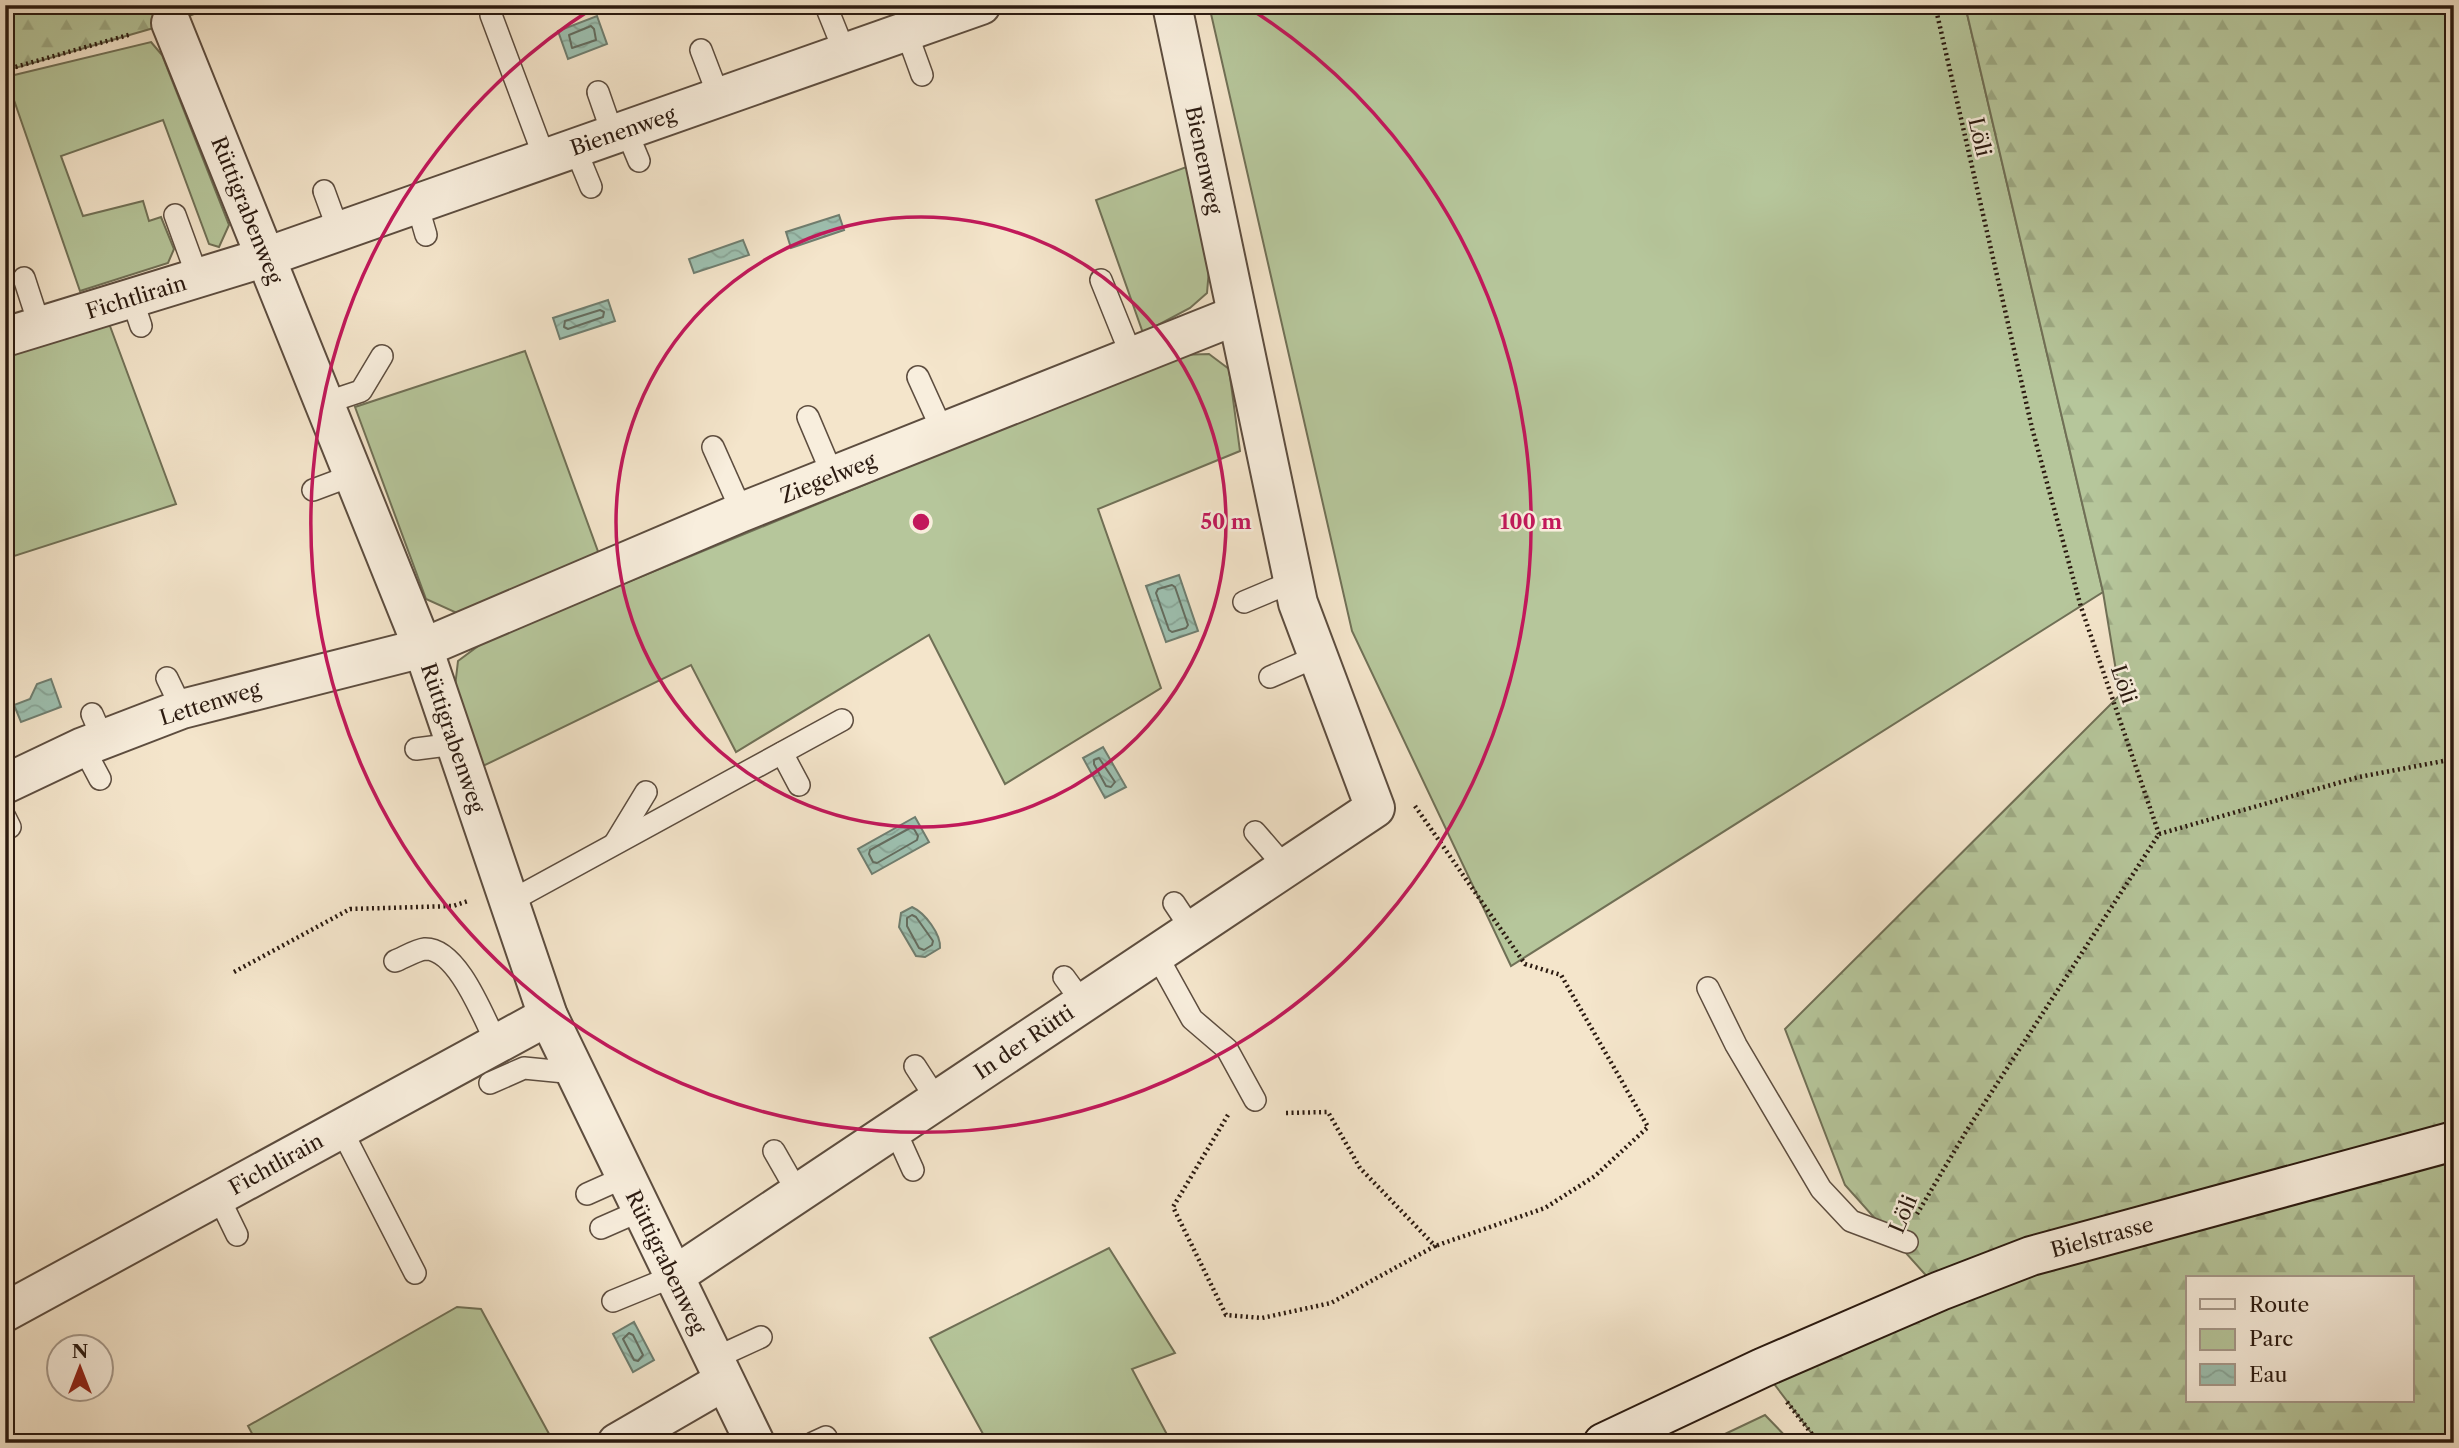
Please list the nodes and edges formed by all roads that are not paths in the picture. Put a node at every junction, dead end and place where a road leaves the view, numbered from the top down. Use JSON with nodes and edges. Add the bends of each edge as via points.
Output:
{"nodes":[{"id":1,"x":1172,"y":5,"type":"edge"},
{"id":2,"x":826,"y":6,"type":"edge"},
{"id":3,"x":963,"y":8,"type":"edge"},
{"id":4,"x":491,"y":15,"type":"dead end"},
{"id":5,"x":171,"y":23,"type":"road end"},
{"id":6,"x":906,"y":31,"type":"junction"},
{"id":7,"x":701,"y":50,"type":"dead end"},
{"id":8,"x":845,"y":53,"type":"junction"},
{"id":9,"x":922,"y":75,"type":"dead end"},
{"id":10,"x":598,"y":92,"type":"dead end"},
{"id":11,"x":719,"y":97,"type":"junction"},
{"id":12,"x":626,"y":142,"type":"junction"},
{"id":13,"x":560,"y":153,"type":"junction"},
{"id":14,"x":591,"y":187,"type":"dead end"},
{"id":15,"x":324,"y":191,"type":"dead end"},
{"id":16,"x":175,"y":215,"type":"dead end"},
{"id":17,"x":339,"y":232,"type":"junction"},
{"id":18,"x":266,"y":257,"type":"junction"},
{"id":19,"x":24,"y":278,"type":"dead end"},
{"id":20,"x":198,"y":278,"type":"junction"},
{"id":21,"x":1101,"y":281,"type":"dead end"},
{"id":22,"x":1237,"y":315,"type":"junction"},
{"id":23,"x":23,"y":332,"type":"edge"},
{"id":24,"x":382,"y":356,"type":"dead end"},
{"id":25,"x":1132,"y":357,"type":"junction"},
{"id":26,"x":918,"y":377,"type":"dead end"},
{"id":27,"x":325,"y":403,"type":"junction"},
{"id":28,"x":808,"y":417,"type":"dead end"},
{"id":29,"x":943,"y":432,"type":"junction"},
{"id":30,"x":713,"y":447,"type":"dead end"},
{"id":31,"x":353,"y":475,"type":"junction"},
{"id":32,"x":833,"y":476,"type":"junction"},
{"id":33,"x":313,"y":490,"type":"dead end"},
{"id":34,"x":742,"y":512,"type":"junction"},
{"id":35,"x":1294,"y":581,"type":"junction"},
{"id":36,"x":1244,"y":601,"type":"dead end"},
{"id":37,"x":423,"y":648,"type":"junction"},
{"id":38,"x":1318,"y":656,"type":"junction"},
{"id":39,"x":1270,"y":677,"type":"dead end"},
{"id":40,"x":842,"y":720,"type":"dead end"},
{"id":41,"x":455,"y":744,"type":"junction"},
{"id":42,"x":416,"y":749,"type":"dead end"},
{"id":43,"x":782,"y":753,"type":"junction"},
{"id":44,"x":5,"y":784,"type":"edge"},
{"id":45,"x":799,"y":785,"type":"dead end"},
{"id":46,"x":646,"y":792,"type":"dead end"},
{"id":47,"x":1375,"y":808,"type":"joint"},
{"id":48,"x":1255,"y":832,"type":"dead end"},
{"id":49,"x":614,"y":845,"type":"junction"},
{"id":50,"x":1286,"y":868,"type":"junction"},
{"id":51,"x":506,"y":895,"type":"junction"},
{"id":52,"x":1156,"y":954,"type":"junction"},
{"id":53,"x":395,"y":961,"type":"dead end"},
{"id":54,"x":1708,"y":988,"type":"dead end"},
{"id":55,"x":548,"y":1016,"type":"junction"},
{"id":56,"x":497,"y":1044,"type":"junction"},
{"id":57,"x":915,"y":1066,"type":"dead end"},
{"id":58,"x":575,"y":1073,"type":"junction"},
{"id":59,"x":490,"y":1083,"type":"dead end"},
{"id":60,"x":937,"y":1100,"type":"junction"},
{"id":61,"x":1255,"y":1100,"type":"dead end"},
{"id":62,"x":894,"y":1128,"type":"junction"},
{"id":63,"x":341,"y":1129,"type":"junction"},
{"id":64,"x":2454,"y":1140,"type":"edge"},
{"id":65,"x":774,"y":1151,"type":"dead end"},
{"id":66,"x":913,"y":1170,"type":"dead end"},
{"id":67,"x":798,"y":1193,"type":"junction"},
{"id":68,"x":587,"y":1194,"type":"dead end"},
{"id":69,"x":634,"y":1194,"type":"junction"},
{"id":70,"x":218,"y":1196,"type":"junction"},
{"id":71,"x":601,"y":1228,"type":"dead end"},
{"id":72,"x":237,"y":1235,"type":"dead end"},
{"id":73,"x":1907,"y":1242,"type":"road end"},
{"id":74,"x":415,"y":1273,"type":"dead end"},
{"id":75,"x":674,"y":1276,"type":"junction"},
{"id":76,"x":612,"y":1301,"type":"dead end"},
{"id":77,"x":5,"y":1312,"type":"edge"},
{"id":78,"x":761,"y":1337,"type":"dead end"},
{"id":79,"x":719,"y":1370,"type":"junction"},
{"id":80,"x":617,"y":1443,"type":"edge"},
{"id":81,"x":755,"y":1443,"type":"edge"},
{"id":82,"x":1603,"y":1443,"type":"edge"}],
"edges":[{"from":1,"to":22,"type":"street","name":"Bienenweg"},
{"from":2,"to":8,"type":"lane"},
{"from":3,"to":6,"type":"street","name":"Bienenweg"},
{"from":4,"to":13,"type":"lane"},
{"from":5,"to":18,"type":"street","name":"Rüttigrabenweg"},
{"from":6,"to":8,"type":"street","name":"Bienenweg"},
{"from":6,"to":9,"type":"lane"},
{"from":7,"to":11,"type":"lane"},
{"from":8,"to":11,"type":"street","name":"Bienenweg"},
{"from":10,"to":12,"type":"lane"},
{"from":11,"to":12,"type":"street","name":"Bienenweg"},
{"from":12,"to":13,"type":"street","name":"Bienenweg"},
{"from":13,"to":14,"type":"lane"},
{"from":13,"to":17,"type":"street","name":"Bienenweg","via":[[421,220]]},
{"from":15,"to":17,"type":"lane"},
{"from":16,"to":20,"type":"lane"},
{"from":17,"to":18,"type":"street","name":"Bienenweg"},
{"from":18,"to":20,"type":"street","name":"Fichtlirain"},
{"from":18,"to":27,"type":"street","name":"Rüttigrabenweg"},
{"from":19,"to":23,"type":"lane"},
{"from":20,"to":23,"type":"street","name":"Fichtlirain","via":[[136,312]]},
{"from":21,"to":25,"type":"lane"},
{"from":22,"to":25,"type":"street","name":"Ziegelweg"},
{"from":22,"to":35,"type":"street","name":"Bienenweg"},
{"from":24,"to":27,"type":"lane","via":[[361,391]]},
{"from":25,"to":29,"type":"street","name":"Ziegelweg"},
{"from":26,"to":29,"type":"lane"},
{"from":27,"to":31,"type":"street","name":"Rüttigrabenweg"},
{"from":28,"to":32,"type":"lane"},
{"from":29,"to":32,"type":"street","name":"Ziegelweg"},
{"from":30,"to":34,"type":"lane"},
{"from":31,"to":33,"type":"lane"},
{"from":31,"to":37,"type":"street","name":"Rüttigrabenweg"},
{"from":32,"to":34,"type":"street","name":"Ziegelweg"},
{"from":34,"to":37,"type":"street","name":"Ziegelweg"},
{"from":35,"to":36,"type":"lane"},
{"from":35,"to":38,"type":"street","name":"Bienenweg"},
{"from":37,"to":41,"type":"street","name":"Rüttigrabenweg"},
{"from":37,"to":44,"type":"street","name":"Lettenweg","via":[[175,693],[94,745]]},
{"from":38,"to":39,"type":"lane"},
{"from":38,"to":47,"type":"street","name":"Bienenweg"},
{"from":40,"to":43,"type":"lane"},
{"from":41,"to":42,"type":"lane"},
{"from":41,"to":51,"type":"street","name":"Rüttigrabenweg"},
{"from":43,"to":45,"type":"lane"},
{"from":43,"to":49,"type":"lane"},
{"from":46,"to":49,"type":"lane"},
{"from":47,"to":50,"type":"street","name":"In der Rütti"},
{"from":48,"to":50,"type":"lane"},
{"from":49,"to":51,"type":"lane"},
{"from":50,"to":52,"type":"street","name":"In der Rütti","via":[[1183,916]]},
{"from":51,"to":55,"type":"street","name":"Rüttigrabenweg"},
{"from":52,"to":60,"type":"street","name":"In der Rütti","via":[[1073,990]]},
{"from":52,"to":61,"type":"lane","via":[[1192,1019],[1227,1049]]},
{"from":53,"to":56,"type":"lane","via":[[424,949],[442,953],[458,969]]},
{"from":54,"to":73,"type":"lane","via":[[1736,1045],[1821,1189],[1851,1220]]},
{"from":55,"to":56,"type":"street","name":"Fichtlirain"},
{"from":55,"to":58,"type":"street","name":"Rüttigrabenweg"},
{"from":56,"to":63,"type":"street","name":"Fichtlirain"},
{"from":57,"to":60,"type":"lane"},
{"from":58,"to":59,"type":"lane","via":[[524,1069]]},
{"from":58,"to":69,"type":"street","name":"Rüttigrabenweg"},
{"from":60,"to":62,"type":"street","name":"In der Rütti"},
{"from":62,"to":66,"type":"lane"},
{"from":62,"to":67,"type":"street","name":"In der Rütti"},
{"from":63,"to":70,"type":"street","name":"Fichtlirain"},
{"from":63,"to":74,"type":"lane"},
{"from":64,"to":82,"type":"street","name":"Bielstrasse","via":[[2031,1256],[1762,1368]]},
{"from":65,"to":67,"type":"lane"},
{"from":67,"to":75,"type":"street","name":"In der Rütti"},
{"from":68,"to":69,"type":"lane"},
{"from":69,"to":71,"type":"lane"},
{"from":69,"to":75,"type":"street","name":"Rüttigrabenweg"},
{"from":70,"to":72,"type":"lane"},
{"from":70,"to":77,"type":"street","name":"Fichtlirain"},
{"from":75,"to":76,"type":"lane"},
{"from":75,"to":79,"type":"street","name":"Rüttigrabenweg"},
{"from":78,"to":79,"type":"lane"},
{"from":79,"to":80,"type":"street"},
{"from":79,"to":81,"type":"street","name":"Rüttigrabenweg"}]}
